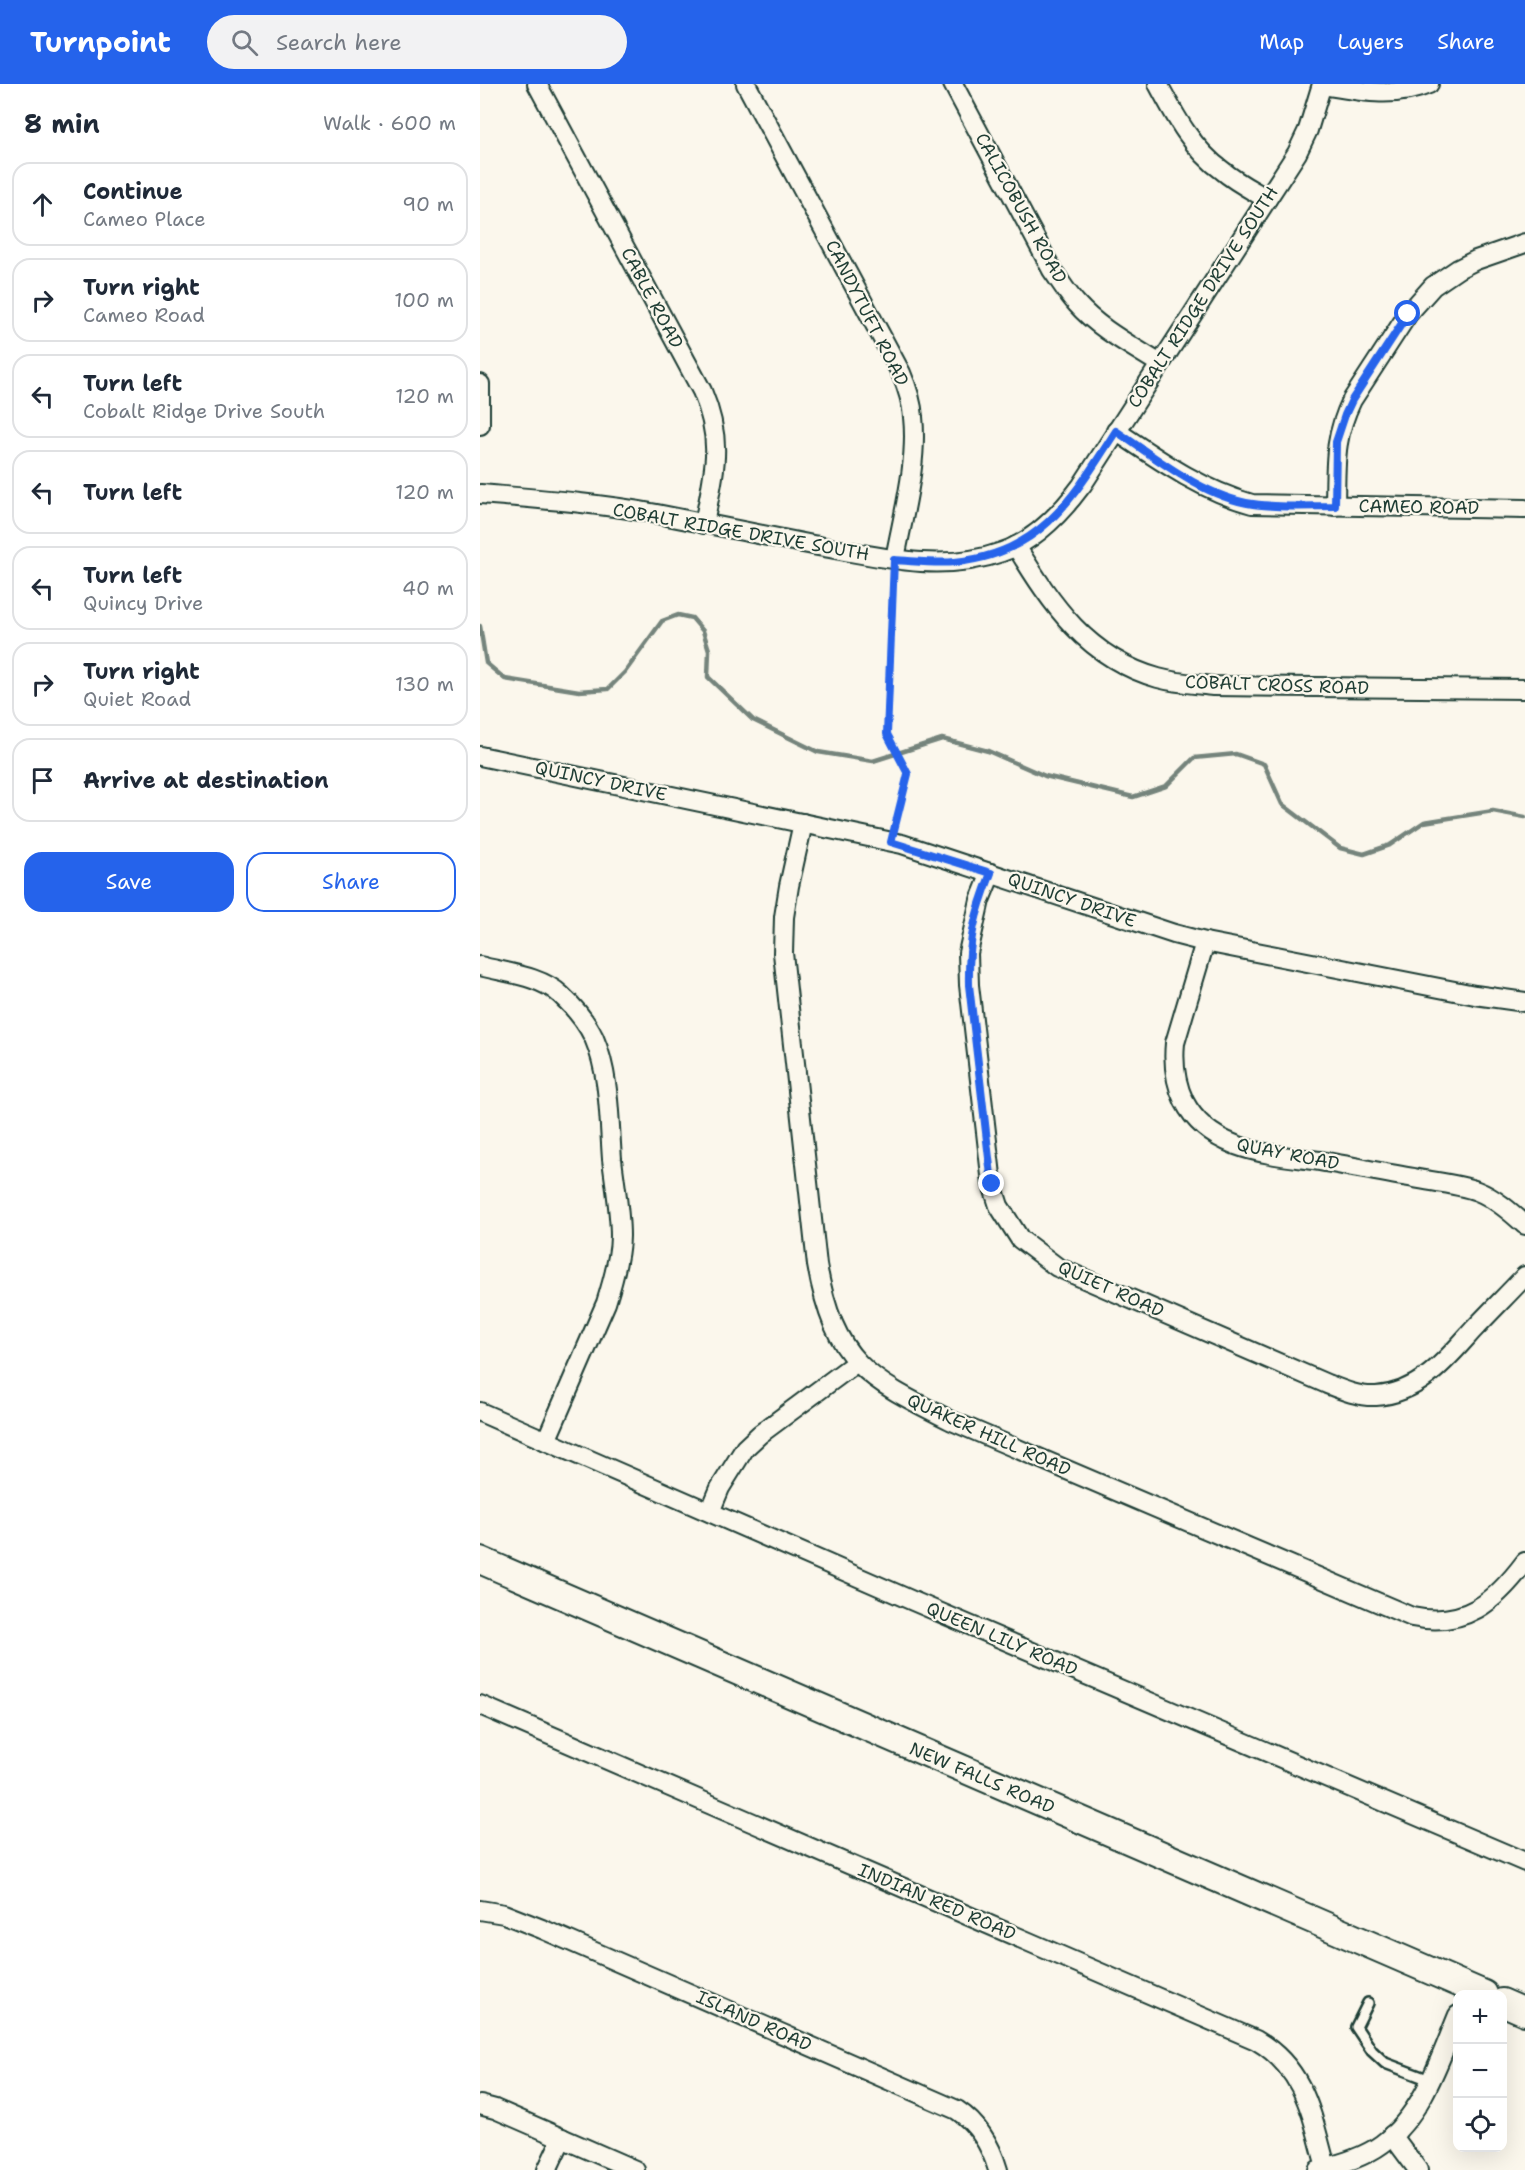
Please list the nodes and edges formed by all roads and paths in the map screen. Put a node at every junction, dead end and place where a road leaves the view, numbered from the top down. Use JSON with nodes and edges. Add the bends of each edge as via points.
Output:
{"nodes":[{"id":1,"x":537,"y":84,"type":"edge"},
{"id":2,"x":746,"y":84,"type":"edge"},
{"id":3,"x":953,"y":84,"type":"edge"},
{"id":4,"x":1158,"y":84,"type":"edge"},
{"id":5,"x":1322,"y":84,"type":"edge"},
{"id":6,"x":1429,"y":84,"type":"edge"},
{"id":7,"x":1267,"y":199,"type":"junction"},
{"id":8,"x":1525,"y":243,"type":"edge"},
{"id":9,"x":1160,"y":364,"type":"junction"},
{"id":10,"x":480,"y":384,"type":"edge"},
{"id":11,"x":480,"y":425,"type":"edge"},
{"id":12,"x":1116,"y":431,"type":"junction"},
{"id":13,"x":480,"y":494,"type":"edge"},
{"id":14,"x":1335,"y":506,"type":"junction"},
{"id":15,"x":1525,"y":509,"type":"edge"},
{"id":16,"x":704,"y":524,"type":"junction"},
{"id":17,"x":1016,"y":546,"type":"junction"},
{"id":18,"x":894,"y":560,"type":"junction"},
{"id":19,"x":1525,"y":689,"type":"edge"},
{"id":20,"x":480,"y":756,"type":"edge"},
{"id":21,"x":803,"y":823,"type":"junction"},
{"id":22,"x":891,"y":842,"type":"junction"},
{"id":23,"x":991,"y":873,"type":"junction"},
{"id":24,"x":1205,"y":942,"type":"junction"},
{"id":25,"x":480,"y":966,"type":"edge"},
{"id":26,"x":1525,"y":1002,"type":"edge"},
{"id":27,"x":1525,"y":1225,"type":"edge"},
{"id":28,"x":1525,"y":1276,"type":"edge"},
{"id":29,"x":857,"y":1362,"type":"junction"},
{"id":30,"x":480,"y":1412,"type":"edge"},
{"id":31,"x":546,"y":1441,"type":"junction"},
{"id":32,"x":710,"y":1512,"type":"junction"},
{"id":33,"x":480,"y":1560,"type":"edge"},
{"id":34,"x":1525,"y":1562,"type":"edge"},
{"id":35,"x":480,"y":1705,"type":"edge"},
{"id":36,"x":1525,"y":1862,"type":"edge"},
{"id":37,"x":480,"y":1910,"type":"edge"},
{"id":38,"x":1468,"y":1990,"type":"edge"},
{"id":39,"x":1368,"y":2002,"type":"dead end"},
{"id":40,"x":1507,"y":2004,"type":"edge"},
{"id":41,"x":1525,"y":2012,"type":"edge"},
{"id":42,"x":1453,"y":2027,"type":"edge"},
{"id":43,"x":1430,"y":2080,"type":"junction"},
{"id":44,"x":480,"y":2105,"type":"edge"},
{"id":45,"x":1392,"y":2135,"type":"junction"},
{"id":46,"x":562,"y":2138,"type":"junction"},
{"id":47,"x":1322,"y":2169,"type":"edge"},
{"id":48,"x":547,"y":2170,"type":"edge"},
{"id":49,"x":635,"y":2170,"type":"edge"},
{"id":50,"x":998,"y":2170,"type":"edge"},
{"id":51,"x":1418,"y":2170,"type":"edge"}],
"edges":[{"from":1,"to":16,"type":"street","name":"CABLE ROAD","via":[[711,411],[716,437],[715,464]]},
{"from":2,"to":18,"type":"street","name":"CANDYTUFT ROAD","via":[[901,373],[909,395],[914,418],[913,454]]},
{"from":3,"to":9,"type":"street","name":"CALICOBUSH ROAD","via":[[1064,288],[1099,324]]},
{"from":4,"to":7,"type":"street","via":[[1201,151],[1222,171]]},
{"from":5,"to":6,"type":"street","via":[[1381,93]]},
{"from":5,"to":7,"type":"street","name":"COBALT RIDGE DRIVE SOUTH","via":[[1297,153]]},
{"from":7,"to":9,"type":"street","name":"COBALT RIDGE DRIVE SOUTH"},
{"from":8,"to":14,"type":"street","via":[[1458,269],[1433,286],[1408,314],[1345,415],[1336,442]]},
{"from":9,"to":12,"type":"street","name":"COBALT RIDGE DRIVE SOUTH"},
{"from":10,"to":11,"type":"street"},
{"from":12,"to":14,"type":"street","name":"CAMEO ROAD","via":[[1179,473],[1232,499],[1252,504]]},
{"from":12,"to":17,"type":"street","name":"COBALT RIDGE DRIVE SOUTH","via":[[1069,502]]},
{"from":13,"to":16,"type":"street","name":"COBALT RIDGE DRIVE SOUTH","via":[[655,514]]},
{"from":14,"to":15,"type":"street","name":"CAMEO ROAD"},
{"from":16,"to":18,"type":"street","name":"COBALT RIDGE DRIVE SOUTH"},
{"from":17,"to":18,"type":"street","name":"COBALT RIDGE DRIVE SOUTH","via":[[955,562]]},
{"from":17,"to":19,"type":"street","name":"COBALT CROSS ROAD","via":[[1053,604],[1082,636],[1112,657],[1156,678],[1213,686]]},
{"from":18,"to":22,"type":"path","via":[[887,734],[908,774]]},
{"from":20,"to":21,"type":"street","name":"QUINCY DRIVE"},
{"from":21,"to":22,"type":"street","name":"QUINCY DRIVE"},
{"from":21,"to":29,"type":"street","name":"QUAKER HILL ROAD","via":[[784,918],[784,972],[819,1276],[833,1327]]},
{"from":22,"to":23,"type":"street","name":"QUINCY DRIVE"},
{"from":23,"to":24,"type":"street","name":"QUINCY DRIVE"},
{"from":23,"to":28,"type":"street","name":"QUIET ROAD","via":[[980,900],[968,953],[992,1184],[999,1206],[1020,1239],[1045,1259],[1327,1384],[1367,1396],[1394,1394],[1425,1379]]},
{"from":24,"to":26,"type":"street","name":"QUINCY DRIVE"},
{"from":24,"to":27,"type":"street","name":"QUAY ROAD","via":[[1173,1060],[1180,1091],[1190,1112],[1203,1126],[1230,1143],[1258,1152],[1475,1190],[1492,1198]]},
{"from":25,"to":31,"type":"street","via":[[533,980],[560,994],[582,1017],[593,1037],[606,1092],[619,1246],[606,1303]]},
{"from":29,"to":32,"type":"street","via":[[745,1448]]},
{"from":29,"to":34,"type":"street","name":"QUAKER HILL ROAD","via":[[897,1393],[952,1421],[1412,1617],[1440,1620],[1474,1612],[1499,1593]]},
{"from":30,"to":31,"type":"street","name":"QUEEN LILY ROAD"},
{"from":31,"to":32,"type":"street","name":"QUEEN LILY ROAD"},
{"from":32,"to":36,"type":"street","name":"QUEEN LILY ROAD"},
{"from":33,"to":38,"type":"main road","name":"NEW FALLS ROAD"},
{"from":35,"to":47,"type":"street","name":"INDIAN RED ROAD","via":[[1256,2040],[1284,2060],[1302,2089],[1312,2116]]},
{"from":37,"to":50,"type":"street","name":"ISLAND ROAD","via":[[504,1914],[542,1929],[957,2110],[979,2131]]},
{"from":39,"to":43,"type":"lane","via":[[1356,2027],[1372,2051],[1385,2063]]},
{"from":40,"to":41,"type":"main road"},
{"from":42,"to":43,"type":"street"},
{"from":43,"to":45,"type":"street","via":[[1405,2123]]},
{"from":44,"to":46,"type":"street"},
{"from":45,"to":47,"type":"street","via":[[1356,2158]]},
{"from":45,"to":51,"type":"street"},
{"from":46,"to":48,"type":"street"},
{"from":46,"to":49,"type":"street"}]}
